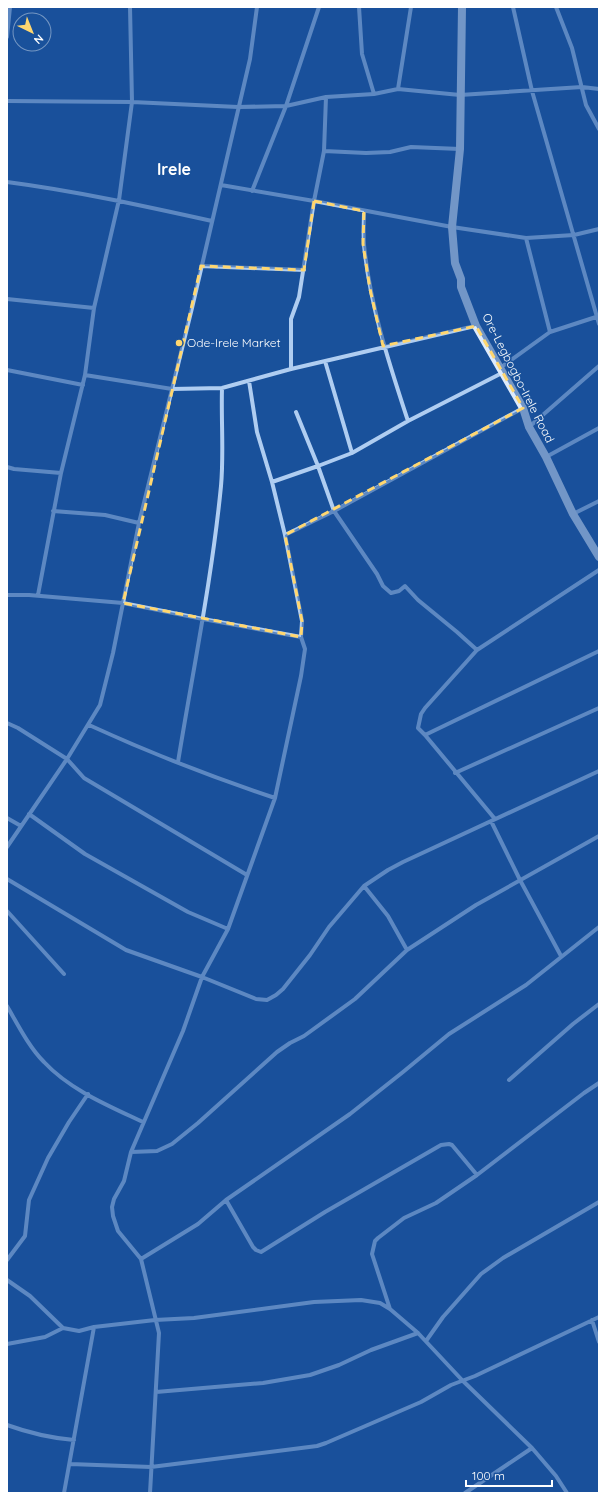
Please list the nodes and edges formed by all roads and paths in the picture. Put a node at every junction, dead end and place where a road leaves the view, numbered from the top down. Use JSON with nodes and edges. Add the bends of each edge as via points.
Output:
{"nodes":[{"id":1,"x":10,"y":7,"type":"edge"},
{"id":2,"x":130,"y":7,"type":"edge"},
{"id":3,"x":257,"y":7,"type":"edge"},
{"id":4,"x":319,"y":7,"type":"edge"},
{"id":5,"x":359,"y":7,"type":"edge"},
{"id":6,"x":411,"y":7,"type":"edge"},
{"id":7,"x":462,"y":7,"type":"edge"},
{"id":8,"x":513,"y":7,"type":"edge"},
{"id":9,"x":556,"y":7,"type":"edge"},
{"id":10,"x":7,"y":37,"type":"edge"},
{"id":11,"x":582,"y":87,"type":"junction"},
{"id":12,"x":398,"y":89,"type":"junction"},
{"id":13,"x":599,"y":89,"type":"edge"},
{"id":14,"x":532,"y":91,"type":"junction"},
{"id":15,"x":374,"y":94,"type":"junction"},
{"id":16,"x":460,"y":95,"type":"junction"},
{"id":17,"x":326,"y":97,"type":"junction"},
{"id":18,"x":7,"y":101,"type":"edge"},
{"id":19,"x":132,"y":102,"type":"junction"},
{"id":20,"x":286,"y":106,"type":"junction"},
{"id":21,"x":238,"y":107,"type":"junction"},
{"id":22,"x":599,"y":129,"type":"edge"},
{"id":23,"x":460,"y":149,"type":"junction"},
{"id":24,"x":324,"y":151,"type":"junction"},
{"id":25,"x":7,"y":182,"type":"edge"},
{"id":26,"x":221,"y":185,"type":"junction"},
{"id":27,"x":252,"y":191,"type":"junction"},
{"id":28,"x":119,"y":200,"type":"junction"},
{"id":29,"x":314,"y":201,"type":"junction"},
{"id":30,"x":364,"y":211,"type":"junction"},
{"id":31,"x":212,"y":221,"type":"junction"},
{"id":32,"x":452,"y":227,"type":"junction"},
{"id":33,"x":599,"y":229,"type":"edge"},
{"id":34,"x":574,"y":234,"type":"junction"},
{"id":35,"x":526,"y":238,"type":"junction"},
{"id":36,"x":201,"y":266,"type":"junction"},
{"id":37,"x":304,"y":270,"type":"junction"},
{"id":38,"x":7,"y":299,"type":"edge"},
{"id":39,"x":94,"y":308,"type":"junction"},
{"id":40,"x":598,"y":316,"type":"edge"},
{"id":41,"x":599,"y":324,"type":"edge"},
{"id":42,"x":476,"y":326,"type":"junction"},
{"id":43,"x":550,"y":332,"type":"junction"},
{"id":44,"x":383,"y":346,"type":"junction"},
{"id":45,"x":325,"y":361,"type":"junction"},
{"id":46,"x":599,"y":366,"type":"edge"},
{"id":47,"x":291,"y":369,"type":"junction"},
{"id":48,"x":7,"y":370,"type":"edge"},
{"id":49,"x":501,"y":371,"type":"junction"},
{"id":50,"x":85,"y":375,"type":"junction"},
{"id":51,"x":249,"y":381,"type":"junction"},
{"id":52,"x":82,"y":385,"type":"junction"},
{"id":53,"x":222,"y":388,"type":"junction"},
{"id":54,"x":172,"y":389,"type":"junction"},
{"id":55,"x":523,"y":408,"type":"junction"},
{"id":56,"x":296,"y":412,"type":"dead end"},
{"id":57,"x":408,"y":421,"type":"junction"},
{"id":58,"x":529,"y":427,"type":"junction"},
{"id":59,"x":599,"y":428,"type":"edge"},
{"id":60,"x":352,"y":452,"type":"junction"},
{"id":61,"x":546,"y":456,"type":"junction"},
{"id":62,"x":318,"y":466,"type":"junction"},
{"id":63,"x":7,"y":467,"type":"edge"},
{"id":64,"x":61,"y":473,"type":"junction"},
{"id":65,"x":272,"y":482,"type":"junction"},
{"id":66,"x":599,"y":501,"type":"edge"},
{"id":67,"x":53,"y":511,"type":"junction"},
{"id":68,"x":334,"y":511,"type":"junction"},
{"id":69,"x":573,"y":514,"type":"junction"},
{"id":70,"x":139,"y":523,"type":"junction"},
{"id":71,"x":285,"y":535,"type":"junction"},
{"id":72,"x":599,"y":557,"type":"edge"},
{"id":73,"x":599,"y":570,"type":"edge"},
{"id":74,"x":7,"y":595,"type":"edge"},
{"id":75,"x":38,"y":595,"type":"junction"},
{"id":76,"x":122,"y":602,"type":"junction"},
{"id":77,"x":203,"y":619,"type":"junction"},
{"id":78,"x":301,"y":636,"type":"junction"},
{"id":79,"x":477,"y":650,"type":"junction"},
{"id":80,"x":599,"y":651,"type":"edge"},
{"id":81,"x":599,"y":708,"type":"edge"},
{"id":82,"x":7,"y":723,"type":"edge"},
{"id":83,"x":89,"y":725,"type":"junction"},
{"id":84,"x":425,"y":735,"type":"junction"},
{"id":85,"x":67,"y":758,"type":"junction"},
{"id":86,"x":178,"y":762,"type":"junction"},
{"id":87,"x":599,"y":771,"type":"edge"},
{"id":88,"x":455,"y":772,"type":"junction"},
{"id":89,"x":275,"y":798,"type":"junction"},
{"id":90,"x":29,"y":814,"type":"junction"},
{"id":91,"x":7,"y":818,"type":"edge"},
{"id":92,"x":493,"y":820,"type":"junction"},
{"id":93,"x":21,"y":826,"type":"junction"},
{"id":94,"x":599,"y":836,"type":"edge"},
{"id":95,"x":7,"y":847,"type":"edge"},
{"id":96,"x":246,"y":875,"type":"junction"},
{"id":97,"x":7,"y":879,"type":"edge"},
{"id":98,"x":520,"y":880,"type":"junction"},
{"id":99,"x":364,"y":886,"type":"junction"},
{"id":100,"x":7,"y":911,"type":"edge"},
{"id":101,"x":599,"y":927,"type":"edge"},
{"id":102,"x":228,"y":929,"type":"junction"},
{"id":103,"x":407,"y":950,"type":"junction"},
{"id":104,"x":561,"y":956,"type":"junction"},
{"id":105,"x":64,"y":974,"type":"dead end"},
{"id":106,"x":202,"y":977,"type":"junction"},
{"id":107,"x":599,"y":1004,"type":"edge"},
{"id":108,"x":7,"y":1006,"type":"edge"},
{"id":109,"x":509,"y":1080,"type":"dead end"},
{"id":110,"x":599,"y":1083,"type":"edge"},
{"id":111,"x":88,"y":1094,"type":"junction"},
{"id":112,"x":143,"y":1122,"type":"junction"},
{"id":113,"x":131,"y":1152,"type":"junction"},
{"id":114,"x":477,"y":1175,"type":"junction"},
{"id":115,"x":226,"y":1200,"type":"junction"},
{"id":116,"x":599,"y":1202,"type":"edge"},
{"id":117,"x":140,"y":1259,"type":"junction"},
{"id":118,"x":7,"y":1260,"type":"edge"},
{"id":119,"x":7,"y":1280,"type":"edge"},
{"id":120,"x":390,"y":1309,"type":"junction"},
{"id":121,"x":599,"y":1317,"type":"edge"},
{"id":122,"x":155,"y":1320,"type":"junction"},
{"id":123,"x":592,"y":1320,"type":"junction"},
{"id":124,"x":63,"y":1328,"type":"junction"},
{"id":125,"x":94,"y":1328,"type":"junction"},
{"id":126,"x":418,"y":1333,"type":"junction"},
{"id":127,"x":426,"y":1341,"type":"junction"},
{"id":128,"x":599,"y":1342,"type":"edge"},
{"id":129,"x":7,"y":1344,"type":"edge"},
{"id":130,"x":462,"y":1380,"type":"junction"},
{"id":131,"x":156,"y":1392,"type":"junction"},
{"id":132,"x":7,"y":1425,"type":"edge"},
{"id":133,"x":74,"y":1440,"type":"junction"},
{"id":134,"x":532,"y":1448,"type":"junction"},
{"id":135,"x":70,"y":1464,"type":"junction"},
{"id":136,"x":151,"y":1466,"type":"junction"},
{"id":137,"x":565,"y":1492,"type":"edge"},
{"id":138,"x":64,"y":1493,"type":"edge"},
{"id":139,"x":150,"y":1493,"type":"edge"},
{"id":140,"x":465,"y":1493,"type":"edge"}],
"edges":[{"from":1,"to":10,"type":"street"},
{"from":2,"to":19,"type":"street"},
{"from":3,"to":21,"type":"street","via":[[250,59]]},
{"from":4,"to":20,"type":"street"},
{"from":5,"to":15,"type":"street","via":[[362,54]]},
{"from":6,"to":12,"type":"street"},
{"from":7,"to":16,"type":"main road","name":"Ore-Legbogbo-Irele Road"},
{"from":8,"to":14,"type":"street"},
{"from":9,"to":11,"type":"street","via":[[572,48]]},
{"from":11,"to":13,"type":"street"},
{"from":11,"to":14,"type":"street"},
{"from":11,"to":22,"type":"street","via":[[586,104]]},
{"from":12,"to":15,"type":"street"},
{"from":12,"to":16,"type":"street"},
{"from":14,"to":16,"type":"street"},
{"from":14,"to":34,"type":"street"},
{"from":15,"to":17,"type":"street"},
{"from":16,"to":23,"type":"main road","name":"Ore-Legbogbo-Irele Road"},
{"from":17,"to":20,"type":"street"},
{"from":17,"to":24,"type":"street"},
{"from":18,"to":19,"type":"street"},
{"from":19,"to":21,"type":"street"},
{"from":19,"to":28,"type":"street"},
{"from":20,"to":21,"type":"street"},
{"from":20,"to":27,"type":"street"},
{"from":21,"to":26,"type":"street"},
{"from":23,"to":24,"type":"street","via":[[411,147],[390,152]]},
{"from":23,"to":32,"type":"main road","name":"Ore-Legbogbo-Irele Road"},
{"from":24,"to":29,"type":"street"},
{"from":25,"to":28,"type":"street"},
{"from":26,"to":27,"type":"street"},
{"from":26,"to":31,"type":"street"},
{"from":27,"to":29,"type":"street"},
{"from":28,"to":31,"type":"street"},
{"from":28,"to":39,"type":"street"},
{"from":29,"to":30,"type":"street"},
{"from":29,"to":37,"type":"street"},
{"from":30,"to":32,"type":"street"},
{"from":30,"to":44,"type":"street","via":[[364,251]]},
{"from":31,"to":36,"type":"street"},
{"from":32,"to":35,"type":"street"},
{"from":32,"to":42,"type":"main road","name":"Ore-Legbogbo-Irele Road","via":[[455,263]]},
{"from":33,"to":34,"type":"street"},
{"from":34,"to":35,"type":"street"},
{"from":34,"to":40,"type":"street"},
{"from":35,"to":43,"type":"street"},
{"from":36,"to":37,"type":"street"},
{"from":36,"to":54,"type":"street"},
{"from":37,"to":47,"type":"street","via":[[291,320]]},
{"from":38,"to":39,"type":"street"},
{"from":39,"to":50,"type":"street"},
{"from":40,"to":41,"type":"street"},
{"from":40,"to":43,"type":"street"},
{"from":42,"to":44,"type":"street"},
{"from":42,"to":49,"type":"main road","name":"Ore-Legbogbo-Irele Road"},
{"from":43,"to":49,"type":"street"},
{"from":44,"to":45,"type":"street"},
{"from":44,"to":57,"type":"street"},
{"from":45,"to":47,"type":"street"},
{"from":45,"to":60,"type":"street"},
{"from":46,"to":58,"type":"street"},
{"from":47,"to":51,"type":"street"},
{"from":48,"to":52,"type":"street"},
{"from":49,"to":55,"type":"main road","name":"Ore-Legbogbo-Irele Road"},
{"from":49,"to":57,"type":"street"},
{"from":50,"to":52,"type":"street"},
{"from":50,"to":54,"type":"street"},
{"from":51,"to":53,"type":"street"},
{"from":51,"to":65,"type":"street","via":[[257,432]]},
{"from":52,"to":64,"type":"street"},
{"from":53,"to":54,"type":"street"},
{"from":53,"to":77,"type":"street","via":[[221,485]]},
{"from":54,"to":70,"type":"street"},
{"from":55,"to":58,"type":"main road","name":"Ore-Legbogbo-Irele Road"},
{"from":55,"to":68,"type":"street"},
{"from":56,"to":62,"type":"street"},
{"from":57,"to":60,"type":"street"},
{"from":58,"to":61,"type":"main road","name":"Ore-Legbogbo-Irele Road"},
{"from":59,"to":61,"type":"street"},
{"from":60,"to":62,"type":"street"},
{"from":61,"to":69,"type":"main road","name":"Ore-Legbogbo-Irele Road"},
{"from":62,"to":65,"type":"street"},
{"from":62,"to":68,"type":"street"},
{"from":63,"to":64,"type":"street"},
{"from":64,"to":67,"type":"street"},
{"from":65,"to":71,"type":"street"},
{"from":66,"to":69,"type":"street"},
{"from":67,"to":70,"type":"street","via":[[105,515]]},
{"from":67,"to":75,"type":"street"},
{"from":68,"to":71,"type":"street"},
{"from":68,"to":79,"type":"street","via":[[388,592],[396,593],[405,586]]},
{"from":69,"to":72,"type":"main road","name":"Ore-Legbogbo-Irele Road"},
{"from":70,"to":76,"type":"street"},
{"from":71,"to":78,"type":"street","via":[[302,621]]},
{"from":73,"to":79,"type":"street"},
{"from":74,"to":75,"type":"street"},
{"from":75,"to":76,"type":"street"},
{"from":76,"to":77,"type":"street"},
{"from":76,"to":83,"type":"street","via":[[100,705]]},
{"from":77,"to":78,"type":"street"},
{"from":77,"to":86,"type":"street"},
{"from":78,"to":89,"type":"street","via":[[305,649],[301,676]]},
{"from":79,"to":84,"type":"street","via":[[421,714],[418,728]]},
{"from":80,"to":84,"type":"street"},
{"from":81,"to":88,"type":"street"},
{"from":82,"to":85,"type":"street"},
{"from":83,"to":85,"type":"street"},
{"from":83,"to":86,"type":"street"},
{"from":84,"to":88,"type":"street"},
{"from":85,"to":90,"type":"street"},
{"from":85,"to":96,"type":"street","via":[[84,778]]},
{"from":86,"to":89,"type":"street"},
{"from":87,"to":92,"type":"street"},
{"from":88,"to":92,"type":"street"},
{"from":89,"to":96,"type":"street"},
{"from":90,"to":93,"type":"street"},
{"from":90,"to":102,"type":"street","via":[[85,854],[188,912]]},
{"from":91,"to":93,"type":"street"},
{"from":92,"to":98,"type":"street"},
{"from":92,"to":99,"type":"street","via":[[403,862]]},
{"from":93,"to":95,"type":"street"},
{"from":94,"to":98,"type":"street"},
{"from":96,"to":102,"type":"street"},
{"from":97,"to":106,"type":"street","via":[[126,950]]},
{"from":98,"to":103,"type":"street"},
{"from":98,"to":104,"type":"street"},
{"from":99,"to":103,"type":"street","via":[[388,916]]},
{"from":99,"to":106,"type":"street","via":[[282,989],[271,998],[256,999]]},
{"from":100,"to":105,"type":"street"},
{"from":101,"to":104,"type":"street"},
{"from":102,"to":106,"type":"street"},
{"from":103,"to":113,"type":"street","via":[[350,1003],[304,1036],[276,1052],[172,1144],[157,1151]]},
{"from":104,"to":115,"type":"street","via":[[526,985],[449,1034],[350,1114]]},
{"from":106,"to":112,"type":"street","via":[[183,1031]]},
{"from":107,"to":109,"type":"street"},
{"from":108,"to":111,"type":"street","via":[[31,1046],[44,1062],[66,1081]]},
{"from":110,"to":114,"type":"street"},
{"from":111,"to":112,"type":"street"},
{"from":111,"to":118,"type":"street","via":[[48,1158],[29,1200],[25,1236]]},
{"from":112,"to":113,"type":"street"},
{"from":113,"to":117,"type":"street","via":[[124,1181],[112,1207],[118,1231]]},
{"from":114,"to":115,"type":"street","via":[[452,1145],[441,1145],[261,1252],[253,1247]]},
{"from":114,"to":120,"type":"street","via":[[436,1203],[404,1218],[375,1241],[372,1254]]},
{"from":115,"to":117,"type":"street","via":[[198,1224]]},
{"from":116,"to":127,"type":"street","via":[[480,1274]]},
{"from":117,"to":122,"type":"street"},
{"from":119,"to":124,"type":"street","via":[[30,1296]]},
{"from":120,"to":122,"type":"street","via":[[373,1301],[346,1300],[194,1318]]},
{"from":120,"to":126,"type":"street"},
{"from":121,"to":123,"type":"street"},
{"from":122,"to":125,"type":"street"},
{"from":122,"to":131,"type":"street","via":[[159,1333]]},
{"from":123,"to":128,"type":"street"},
{"from":123,"to":130,"type":"street"},
{"from":124,"to":125,"type":"street","via":[[79,1331]]},
{"from":124,"to":129,"type":"street","via":[[45,1337]]},
{"from":125,"to":133,"type":"street"},
{"from":126,"to":127,"type":"street"},
{"from":126,"to":131,"type":"street","via":[[310,1375],[263,1383]]},
{"from":127,"to":130,"type":"street"},
{"from":130,"to":134,"type":"street"},
{"from":130,"to":136,"type":"street","via":[[421,1402],[317,1446]]},
{"from":131,"to":136,"type":"street"},
{"from":132,"to":133,"type":"street","via":[[28,1433]]},
{"from":133,"to":135,"type":"street"},
{"from":134,"to":137,"type":"street","via":[[556,1476]]},
{"from":134,"to":140,"type":"street"},
{"from":135,"to":136,"type":"street"},
{"from":135,"to":138,"type":"street"},
{"from":136,"to":139,"type":"street"}]}
